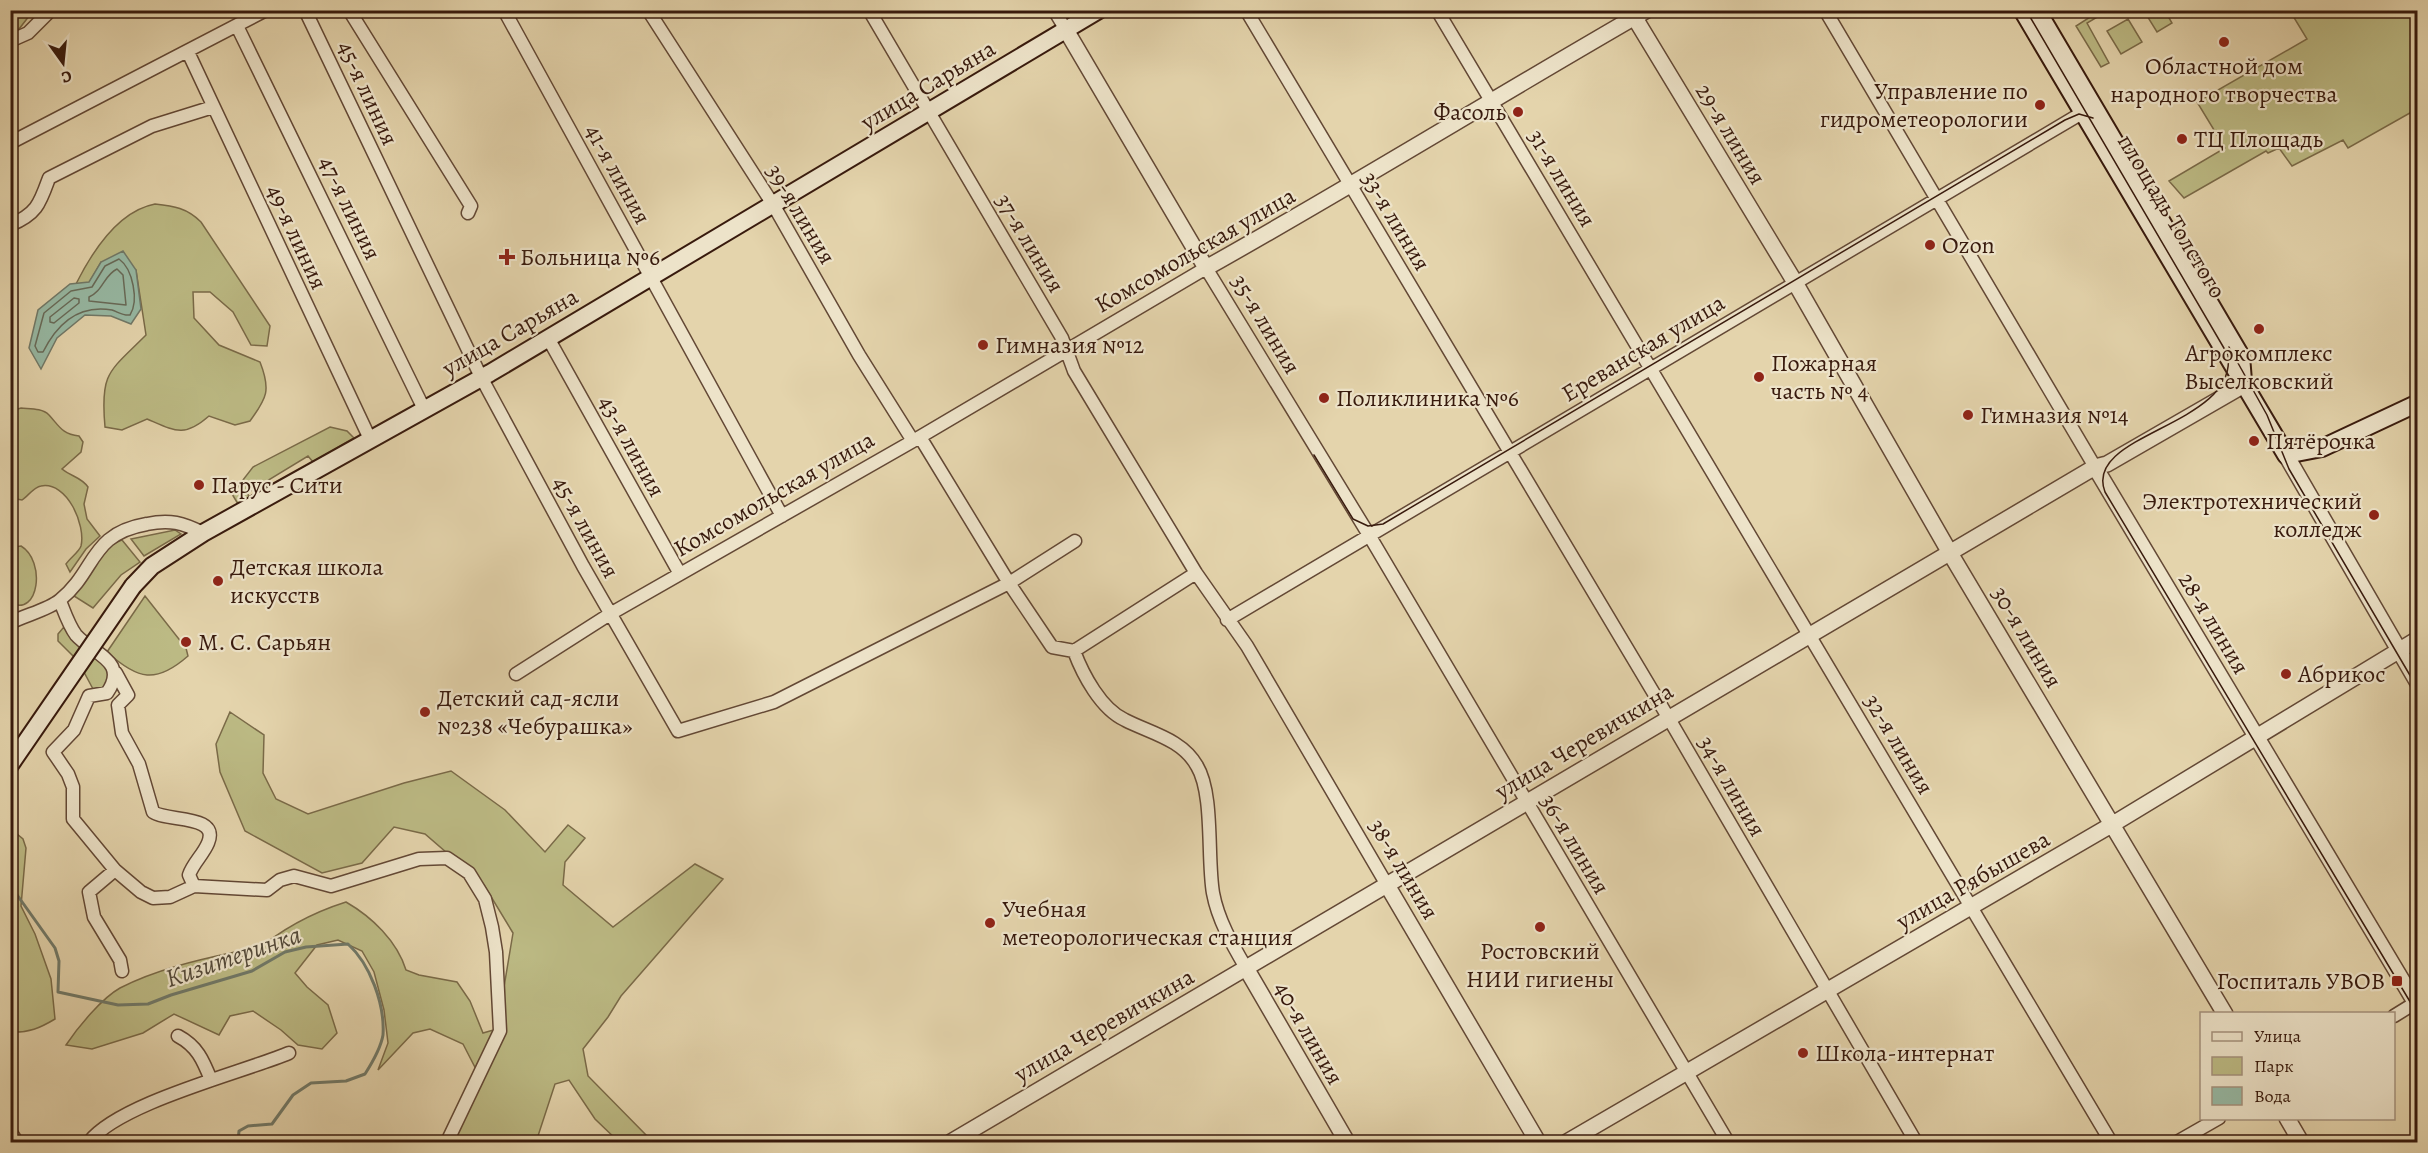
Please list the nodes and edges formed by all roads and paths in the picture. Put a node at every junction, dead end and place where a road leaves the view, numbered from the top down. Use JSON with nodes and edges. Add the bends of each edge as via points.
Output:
{"nodes":[{"id":1,"x":51,"y":10,"type":"edge"},
{"id":2,"x":266,"y":10,"type":"edge"},
{"id":3,"x":305,"y":10,"type":"edge"},
{"id":4,"x":349,"y":10,"type":"edge"},
{"id":5,"x":504,"y":10,"type":"edge"},
{"id":6,"x":648,"y":10,"type":"edge"},
{"id":7,"x":869,"y":10,"type":"edge"},
{"id":8,"x":1054,"y":10,"type":"edge"},
{"id":9,"x":1099,"y":10,"type":"edge"},
{"id":10,"x":1246,"y":10,"type":"edge"},
{"id":11,"x":1437,"y":10,"type":"edge"},
{"id":12,"x":1825,"y":10,"type":"edge"},
{"id":13,"x":2022,"y":10,"type":"edge"},
{"id":14,"x":2037,"y":10,"type":"edge"},
{"id":15,"x":1637,"y":13,"type":"edge"},
{"id":16,"x":237,"y":26,"type":"junction"},
{"id":17,"x":1066,"y":30,"type":"junction"},
{"id":18,"x":10,"y":41,"type":"edge"},
{"id":19,"x":188,"y":52,"type":"junction"},
{"id":20,"x":1491,"y":100,"type":"junction"},
{"id":21,"x":213,"y":107,"type":"junction"},
{"id":22,"x":929,"y":113,"type":"junction"},
{"id":23,"x":2082,"y":113,"type":"junction"},
{"id":24,"x":10,"y":143,"type":"edge"},
{"id":25,"x":1350,"y":187,"type":"junction"},
{"id":26,"x":1936,"y":200,"type":"junction"},
{"id":27,"x":774,"y":206,"type":"junction"},
{"id":28,"x":468,"y":213,"type":"dead end"},
{"id":29,"x":10,"y":225,"type":"edge"},
{"id":30,"x":1206,"y":268,"type":"junction"},
{"id":31,"x":651,"y":276,"type":"junction"},
{"id":32,"x":1794,"y":281,"type":"junction"},
{"id":33,"x":549,"y":338,"type":"junction"},
{"id":34,"x":1067,"y":350,"type":"junction"},
{"id":35,"x":1651,"y":367,"type":"junction"},
{"id":36,"x":481,"y":377,"type":"junction"},
{"id":37,"x":2244,"y":384,"type":"junction"},
{"id":38,"x":2418,"y":403,"type":"edge"},
{"id":39,"x":424,"y":409,"type":"junction"},
{"id":40,"x":370,"y":439,"type":"junction"},
{"id":41,"x":917,"y":439,"type":"junction"},
{"id":42,"x":1511,"y":453,"type":"junction"},
{"id":43,"x":2286,"y":455,"type":"junction"},
{"id":44,"x":2095,"y":467,"type":"junction"},
{"id":45,"x":782,"y":516,"type":"junction"},
{"id":46,"x":204,"y":533,"type":"junction"},
{"id":47,"x":1370,"y":536,"type":"junction"},
{"id":48,"x":1075,"y":542,"type":"dead end"},
{"id":49,"x":1950,"y":553,"type":"junction"},
{"id":50,"x":1196,"y":573,"type":"junction"},
{"id":51,"x":680,"y":574,"type":"junction"},
{"id":52,"x":1009,"y":583,"type":"junction"},
{"id":53,"x":60,"y":600,"type":"junction"},
{"id":54,"x":610,"y":614,"type":"junction"},
{"id":55,"x":1227,"y":620,"type":"junction"},
{"id":56,"x":10,"y":623,"type":"edge"},
{"id":57,"x":1810,"y":635,"type":"junction"},
{"id":58,"x":2418,"y":639,"type":"edge"},
{"id":59,"x":1074,"y":651,"type":"junction"},
{"id":60,"x":2399,"y":651,"type":"junction"},
{"id":61,"x":114,"y":669,"type":"junction"},
{"id":62,"x":516,"y":674,"type":"dead end"},
{"id":63,"x":2418,"y":683,"type":"edge"},
{"id":64,"x":1668,"y":717,"type":"junction"},
{"id":65,"x":2255,"y":736,"type":"junction"},
{"id":66,"x":10,"y":765,"type":"edge"},
{"id":67,"x":1526,"y":802,"type":"junction"},
{"id":68,"x":2113,"y":824,"type":"junction"},
{"id":69,"x":115,"y":870,"type":"junction"},
{"id":70,"x":1387,"y":885,"type":"junction"},
{"id":71,"x":194,"y":886,"type":"junction"},
{"id":72,"x":1971,"y":907,"type":"junction"},
{"id":73,"x":1246,"y":968,"type":"junction"},
{"id":74,"x":122,"y":971,"type":"dead end"},
{"id":75,"x":1827,"y":991,"type":"junction"},
{"id":76,"x":2417,"y":1004,"type":"edge"},
{"id":77,"x":2224,"y":1012,"type":"edge"},
{"id":78,"x":2395,"y":1015,"type":"edge"},
{"id":79,"x":178,"y":1036,"type":"dead end"},
{"id":80,"x":289,"y":1053,"type":"dead end"},
{"id":81,"x":1686,"y":1072,"type":"junction"},
{"id":82,"x":211,"y":1080,"type":"junction"},
{"id":83,"x":2217,"y":1120,"type":"edge"},
{"id":84,"x":2288,"y":1120,"type":"edge"},
{"id":85,"x":10,"y":1131,"type":"edge"},
{"id":86,"x":17,"y":1143,"type":"edge"},
{"id":87,"x":89,"y":1143,"type":"edge"},
{"id":88,"x":447,"y":1143,"type":"edge"},
{"id":89,"x":951,"y":1143,"type":"edge"},
{"id":90,"x":1347,"y":1143,"type":"edge"},
{"id":91,"x":1538,"y":1143,"type":"edge"},
{"id":92,"x":1567,"y":1143,"type":"edge"},
{"id":93,"x":1728,"y":1143,"type":"edge"},
{"id":94,"x":1916,"y":1143,"type":"edge"},
{"id":95,"x":2111,"y":1143,"type":"edge"},
{"id":96,"x":2177,"y":1143,"type":"edge"},
{"id":97,"x":2301,"y":1143,"type":"edge"}],
"edges":[{"from":1,"to":18,"type":"street","via":[[28,33]]},
{"from":2,"to":16,"type":"street"},
{"from":3,"to":36,"type":"street","name":"45-я линия"},
{"from":4,"to":28,"type":"street","via":[[471,206]]},
{"from":5,"to":31,"type":"street","name":"41-я линия"},
{"from":6,"to":27,"type":"street","name":"39-я линия"},
{"from":7,"to":22,"type":"street","name":"37-я линия"},
{"from":8,"to":17,"type":"street","name":"35-я линия"},
{"from":9,"to":17,"type":"main road","name":"улица Сарьяна"},
{"from":10,"to":25,"type":"street","name":"33-я линия"},
{"from":11,"to":20,"type":"street","name":"31-я линия"},
{"from":12,"to":26,"type":"street","name":"28-я линия"},
{"from":13,"to":23,"type":"main road","name":"площадь Толстого"},
{"from":14,"to":37,"type":"main road","name":"площадь Толстого","via":[[2241,356]]},
{"from":15,"to":20,"type":"street","name":"Комсомольская улица"},
{"from":15,"to":32,"type":"street","name":"29-я линия"},
{"from":16,"to":19,"type":"street"},
{"from":16,"to":39,"type":"street","name":"47-я линия"},
{"from":17,"to":22,"type":"main road","name":"улица Сарьяна"},
{"from":17,"to":30,"type":"street","name":"35-я линия"},
{"from":19,"to":21,"type":"street","name":"49-я линия"},
{"from":19,"to":24,"type":"street"},
{"from":20,"to":25,"type":"street","name":"Комсомольская улица"},
{"from":20,"to":35,"type":"street","name":"31-я линия"},
{"from":21,"to":29,"type":"street","via":[[152,126],[49,178],[41,202],[25,219]]},
{"from":21,"to":40,"type":"street","name":"49-я линия"},
{"from":22,"to":27,"type":"main road","name":"улица Сарьяна"},
{"from":22,"to":34,"type":"street","name":"37-я линия"},
{"from":23,"to":26,"type":"street","name":"Ереванская улица"},
{"from":23,"to":37,"type":"main road","name":"площадь Толстого"},
{"from":25,"to":30,"type":"street","name":"Комсомольская улица"},
{"from":25,"to":42,"type":"street","name":"33-я линия"},
{"from":26,"to":32,"type":"street","name":"Ереванская улица"},
{"from":26,"to":44,"type":"street","name":"28-я линия"},
{"from":27,"to":31,"type":"main road","name":"улица Сарьяна"},
{"from":27,"to":41,"type":"street","name":"39-я линия","via":[[859,356]]},
{"from":30,"to":34,"type":"street","name":"Комсомольская улица"},
{"from":30,"to":47,"type":"street","name":"35-я линия"},
{"from":31,"to":33,"type":"main road","name":"улица Сарьяна"},
{"from":31,"to":45,"type":"street","name":"41-я линия"},
{"from":32,"to":35,"type":"street","name":"Ереванская улица"},
{"from":32,"to":49,"type":"street","name":"30-я линия"},
{"from":33,"to":36,"type":"main road","name":"улица Сарьяна"},
{"from":33,"to":51,"type":"street","name":"43-я линия"},
{"from":34,"to":41,"type":"street","name":"Комсомольская улица"},
{"from":34,"to":50,"type":"street","name":"37-я линия","via":[[1074,370]]},
{"from":35,"to":42,"type":"street","name":"Ереванская улица"},
{"from":35,"to":57,"type":"street","name":"32-я линия"},
{"from":36,"to":39,"type":"main road","name":"улица Сарьяна"},
{"from":36,"to":54,"type":"street","name":"45-я линия"},
{"from":37,"to":43,"type":"main road","name":"площадь Толстого"},
{"from":37,"to":44,"type":"street","name":"улица Черевичкина","via":[[2127,453]]},
{"from":38,"to":43,"type":"main road","via":[[2322,448]]},
{"from":39,"to":40,"type":"main road","name":"улица Сарьяна"},
{"from":40,"to":46,"type":"main road","name":"улица Сарьяна"},
{"from":41,"to":45,"type":"street","name":"Комсомольская улица"},
{"from":41,"to":52,"type":"street","name":"39-я линия"},
{"from":42,"to":47,"type":"street","name":"Ереванская улица"},
{"from":42,"to":64,"type":"street","name":"34-я линия"},
{"from":43,"to":60,"type":"street"},
{"from":44,"to":49,"type":"street","name":"улица Черевичкина"},
{"from":44,"to":65,"type":"street","name":"28-я линия"},
{"from":45,"to":51,"type":"street","name":"Комсомольская улица"},
{"from":46,"to":53,"type":"street","via":[[183,522],[125,528],[104,543]]},
{"from":46,"to":66,"type":"main road","name":"улица Сарьяна","bridge":true,"via":[[152,566],[133,586]]},
{"from":47,"to":55,"type":"street","name":"Ереванская улица"},
{"from":47,"to":67,"type":"street","name":"36-я линия"},
{"from":48,"to":52,"type":"street"},
{"from":49,"to":57,"type":"street","name":"улица Черевичкина"},
{"from":49,"to":68,"type":"street","name":"30-я линия"},
{"from":50,"to":55,"type":"street","name":"37-я линия"},
{"from":50,"to":59,"type":"street"},
{"from":51,"to":54,"type":"street","name":"Комсомольская улица"},
{"from":52,"to":54,"type":"street","name":"45-я линия","via":[[774,702],[678,731]]},
{"from":52,"to":59,"type":"street","name":"39-я линия","via":[[1052,647]]},
{"from":53,"to":56,"type":"street"},
{"from":53,"to":61,"type":"street","via":[[76,634]]},
{"from":54,"to":62,"type":"street","name":"Комсомольская улица"},
{"from":55,"to":70,"type":"street","name":"38-я линия","via":[[1247,646]]},
{"from":57,"to":64,"type":"street","name":"улица Черевичкина"},
{"from":57,"to":72,"type":"street","name":"32-я линия"},
{"from":58,"to":60,"type":"street","name":"улица Рябышева"},
{"from":59,"to":73,"type":"street","name":"40-я линия","via":[[1097,694],[1122,720],[1176,743],[1198,766],[1209,818],[1210,867],[1217,908]]},
{"from":60,"to":63,"type":"street"},
{"from":60,"to":65,"type":"street","name":"улица Рябышева"},
{"from":61,"to":69,"type":"street","via":[[114,682],[107,693],[89,696],[74,730],[53,752],[73,787],[73,819]]},
{"from":61,"to":71,"type":"street","via":[[128,695],[118,705],[122,733],[139,764],[153,812],[202,822],[208,829],[209,841],[189,875]]},
{"from":64,"to":67,"type":"street","name":"улица Черевичкина"},
{"from":64,"to":75,"type":"street","name":"34-я линия"},
{"from":65,"to":68,"type":"street","name":"улица Рябышева"},
{"from":65,"to":76,"type":"street","name":"28-я линия"},
{"from":67,"to":70,"type":"street","name":"улица Черевичкина"},
{"from":67,"to":81,"type":"street","name":"36-я линия"},
{"from":68,"to":72,"type":"street","name":"улица Рябышева"},
{"from":68,"to":77,"type":"street","name":"30-я линия"},
{"from":69,"to":71,"type":"street","via":[[153,898],[170,897]]},
{"from":69,"to":74,"type":"street","via":[[89,892],[94,916],[120,960]]},
{"from":70,"to":73,"type":"street","name":"улица Черевичкина"},
{"from":70,"to":91,"type":"street","name":"38-я линия"},
{"from":71,"to":88,"type":"street","via":[[267,890],[294,876],[331,886],[419,859],[447,858],[469,873],[485,898],[492,927],[500,1031]]},
{"from":72,"to":75,"type":"street","name":"улица Рябышева"},
{"from":72,"to":95,"type":"street","name":"32-я линия"},
{"from":73,"to":89,"type":"street","name":"улица Черевичкина"},
{"from":73,"to":90,"type":"street","name":"40-я линия"},
{"from":75,"to":81,"type":"street","name":"улица Рябышева"},
{"from":75,"to":94,"type":"street","name":"34-я линия"},
{"from":76,"to":78,"type":"street"},
{"from":79,"to":82,"type":"street","via":[[191,1043],[202,1057]]},
{"from":80,"to":82,"type":"street"},
{"from":81,"to":92,"type":"street","name":"улица Рябышева"},
{"from":81,"to":93,"type":"street","name":"36-я линия"},
{"from":82,"to":87,"type":"street","via":[[129,1114]]},
{"from":83,"to":96,"type":"street"},
{"from":84,"to":97,"type":"street"},
{"from":85,"to":86,"type":"street"}]}
